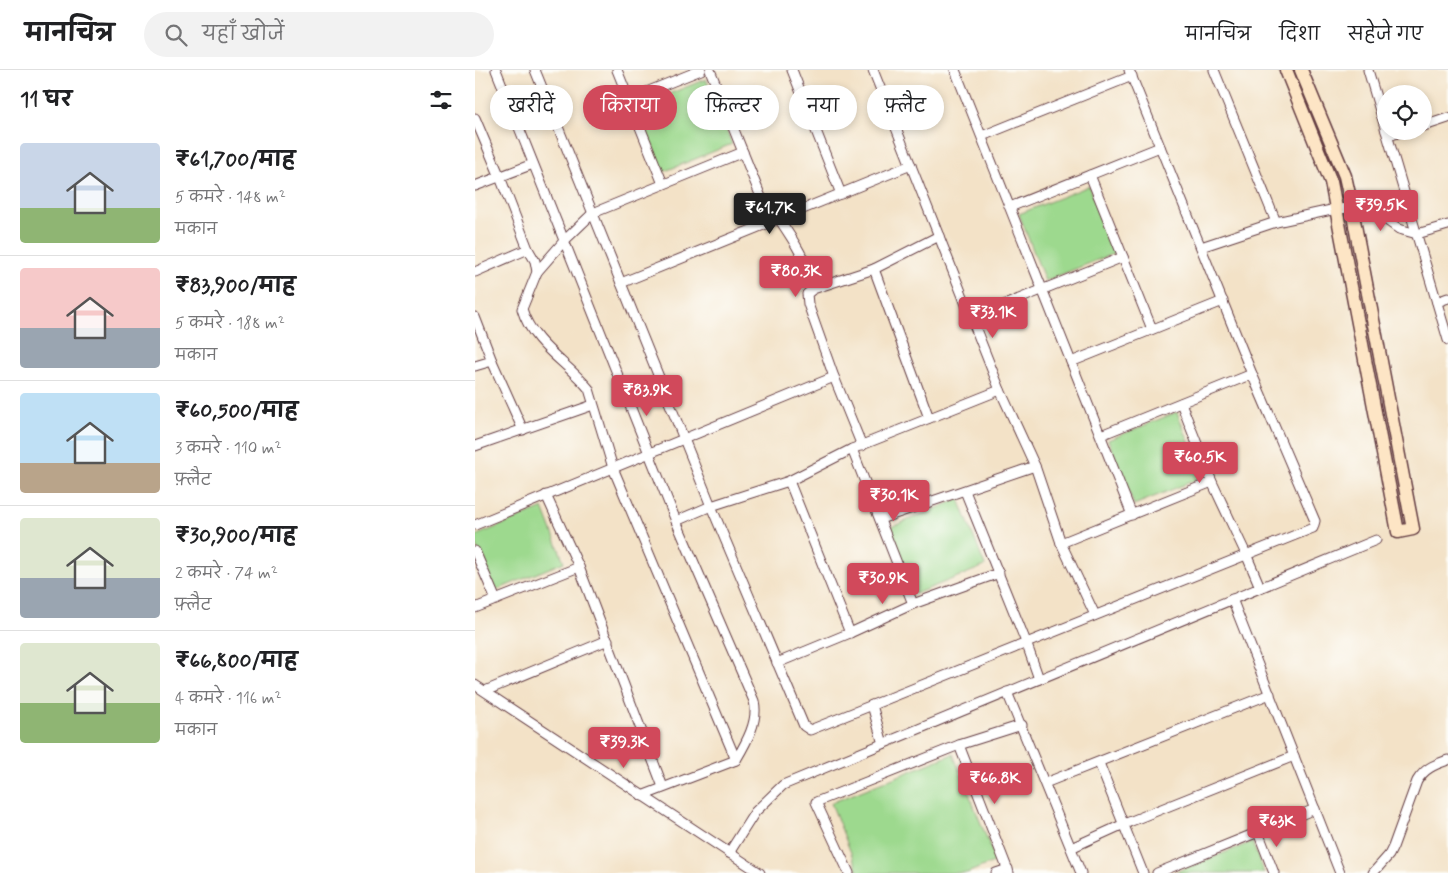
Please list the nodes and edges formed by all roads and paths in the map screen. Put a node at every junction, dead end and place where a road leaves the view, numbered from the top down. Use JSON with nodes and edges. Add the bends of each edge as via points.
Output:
{"nodes":[{"id":1,"x":496,"y":70,"type":"edge"},
{"id":2,"x":535,"y":70,"type":"edge"},
{"id":3,"x":617,"y":70,"type":"edge"},
{"id":4,"x":701,"y":70,"type":"edge"},
{"id":5,"x":711,"y":70,"type":"edge"},
{"id":6,"x":792,"y":70,"type":"edge"},
{"id":7,"x":873,"y":70,"type":"edge"},
{"id":8,"x":955,"y":70,"type":"edge"},
{"id":9,"x":1214,"y":70,"type":"edge"},
{"id":10,"x":1286,"y":70,"type":"edge"},
{"id":11,"x":1301,"y":70,"type":"edge"},
{"id":12,"x":1368,"y":70,"type":"edge"},
{"id":13,"x":1131,"y":73,"type":"edge"},
{"id":14,"x":623,"y":85,"type":"edge"},
{"id":15,"x":664,"y":85,"type":"edge"},
{"id":16,"x":1377,"y":100,"type":"edge"},
{"id":17,"x":475,"y":118,"type":"edge"},
{"id":18,"x":1448,"y":118,"type":"edge"},
{"id":19,"x":1432,"y":123,"type":"edge"},
{"id":20,"x":641,"y":130,"type":"edge"},
{"id":21,"x":982,"y":136,"type":"junction"},
{"id":22,"x":1389,"y":140,"type":"edge"},
{"id":23,"x":1160,"y":147,"type":"junction"},
{"id":24,"x":743,"y":152,"type":"junction"},
{"id":25,"x":533,"y":164,"type":"junction"},
{"id":26,"x":911,"y":165,"type":"junction"},
{"id":27,"x":1090,"y":175,"type":"junction"},
{"id":28,"x":501,"y":176,"type":"junction"},
{"id":29,"x":663,"y":184,"type":"junction"},
{"id":30,"x":475,"y":186,"type":"edge"},
{"id":31,"x":841,"y":194,"type":"junction"},
{"id":32,"x":1010,"y":207,"type":"junction"},
{"id":33,"x":1351,"y":208,"type":"junction"},
{"id":34,"x":1336,"y":209,"type":"junction"},
{"id":35,"x":593,"y":213,"type":"junction"},
{"id":36,"x":775,"y":220,"type":"junction"},
{"id":37,"x":1276,"y":222,"type":"junction"},
{"id":38,"x":1448,"y":225,"type":"edge"},
{"id":39,"x":1417,"y":234,"type":"junction"},
{"id":40,"x":939,"y":236,"type":"junction"},
{"id":41,"x":564,"y":241,"type":"junction"},
{"id":42,"x":1201,"y":247,"type":"junction"},
{"id":43,"x":528,"y":250,"type":"junction"},
{"id":44,"x":1123,"y":257,"type":"junction"},
{"id":45,"x":874,"y":269,"type":"junction"},
{"id":46,"x":475,"y":272,"type":"edge"},
{"id":47,"x":537,"y":272,"type":"junction"},
{"id":48,"x":621,"y":283,"type":"junction"},
{"id":49,"x":813,"y":289,"type":"junction"},
{"id":50,"x":1043,"y":289,"type":"junction"},
{"id":51,"x":1448,"y":298,"type":"edge"},
{"id":52,"x":1223,"y":301,"type":"junction"},
{"id":53,"x":1437,"y":302,"type":"junction"},
{"id":54,"x":475,"y":317,"type":"edge"},
{"id":55,"x":972,"y":318,"type":"junction"},
{"id":56,"x":1152,"y":329,"type":"junction"},
{"id":57,"x":1448,"y":340,"type":"edge"},
{"id":58,"x":492,"y":361,"type":"junction"},
{"id":59,"x":1071,"y":362,"type":"junction"},
{"id":60,"x":475,"y":366,"type":"edge"},
{"id":61,"x":1252,"y":374,"type":"junction"},
{"id":62,"x":834,"y":377,"type":"junction"},
{"id":63,"x":1000,"y":390,"type":"junction"},
{"id":64,"x":1181,"y":403,"type":"junction"},
{"id":65,"x":593,"y":405,"type":"junction"},
{"id":66,"x":929,"y":418,"type":"junction"},
{"id":67,"x":523,"y":430,"type":"junction"},
{"id":68,"x":1101,"y":435,"type":"junction"},
{"id":69,"x":684,"y":438,"type":"junction"},
{"id":70,"x":475,"y":446,"type":"edge"},
{"id":71,"x":861,"y":446,"type":"junction"},
{"id":72,"x":852,"y":450,"type":"junction"},
{"id":73,"x":649,"y":453,"type":"junction"},
{"id":74,"x":1035,"y":466,"type":"junction"},
{"id":75,"x":613,"y":468,"type":"junction"},
{"id":76,"x":789,"y":481,"type":"junction"},
{"id":77,"x":1212,"y":482,"type":"junction"},
{"id":78,"x":965,"y":490,"type":"junction"},
{"id":79,"x":546,"y":495,"type":"junction"},
{"id":80,"x":711,"y":506,"type":"junction"},
{"id":81,"x":1132,"y":514,"type":"junction"},
{"id":82,"x":880,"y":519,"type":"junction"},
{"id":83,"x":675,"y":521,"type":"junction"},
{"id":84,"x":475,"y":525,"type":"edge"},
{"id":85,"x":1377,"y":540,"type":"dead end"},
{"id":86,"x":1061,"y":543,"type":"junction"},
{"id":87,"x":475,"y":551,"type":"edge"},
{"id":88,"x":1247,"y":554,"type":"junction"},
{"id":89,"x":579,"y":567,"type":"junction"},
{"id":90,"x":999,"y":573,"type":"junction"},
{"id":91,"x":1260,"y":587,"type":"junction"},
{"id":92,"x":1232,"y":599,"type":"junction"},
{"id":93,"x":496,"y":600,"type":"junction"},
{"id":94,"x":913,"y":604,"type":"junction"},
{"id":95,"x":475,"y":608,"type":"edge"},
{"id":96,"x":1095,"y":615,"type":"junction"},
{"id":97,"x":850,"y":633,"type":"junction"},
{"id":98,"x":608,"y":640,"type":"junction"},
{"id":99,"x":1026,"y":642,"type":"junction"},
{"id":100,"x":777,"y":663,"type":"junction"},
{"id":101,"x":1039,"y":679,"type":"junction"},
{"id":102,"x":475,"y":684,"type":"edge"},
{"id":103,"x":485,"y":690,"type":"junction"},
{"id":104,"x":1007,"y":692,"type":"junction"},
{"id":105,"x":1269,"y":694,"type":"junction"},
{"id":106,"x":872,"y":705,"type":"junction"},
{"id":107,"x":1022,"y":725,"type":"junction"},
{"id":108,"x":883,"y":744,"type":"junction"},
{"id":109,"x":959,"y":745,"type":"junction"},
{"id":110,"x":1294,"y":756,"type":"junction"},
{"id":111,"x":736,"y":760,"type":"junction"},
{"id":112,"x":1448,"y":760,"type":"edge"},
{"id":113,"x":1099,"y":763,"type":"junction"},
{"id":114,"x":1045,"y":783,"type":"junction"},
{"id":115,"x":663,"y":787,"type":"junction"},
{"id":116,"x":642,"y":796,"type":"junction"},
{"id":117,"x":1315,"y":809,"type":"junction"},
{"id":118,"x":1123,"y":824,"type":"junction"},
{"id":119,"x":1258,"y":832,"type":"junction"},
{"id":120,"x":1071,"y":848,"type":"junction"},
{"id":121,"x":729,"y":853,"type":"junction"},
{"id":122,"x":1008,"y":871,"type":"edge"},
{"id":123,"x":760,"y":873,"type":"edge"},
{"id":124,"x":849,"y":873,"type":"edge"},
{"id":125,"x":997,"y":873,"type":"edge"},
{"id":126,"x":1081,"y":873,"type":"edge"},
{"id":127,"x":1143,"y":873,"type":"edge"},
{"id":128,"x":1157,"y":873,"type":"edge"},
{"id":129,"x":1274,"y":873,"type":"edge"},
{"id":130,"x":1340,"y":873,"type":"edge"},
{"id":131,"x":1373,"y":873,"type":"edge"}],
"edges":[{"from":1,"to":25,"type":"street"},
{"from":2,"to":35,"type":"street"},
{"from":3,"to":14,"type":"street"},
{"from":4,"to":15,"type":"street"},
{"from":5,"to":24,"type":"street"},
{"from":6,"to":31,"type":"street"},
{"from":7,"to":26,"type":"street"},
{"from":8,"to":21,"type":"street"},
{"from":9,"to":37,"type":"street"},
{"from":10,"to":34,"type":"street","via":[[1331,182]]},
{"from":11,"to":33,"type":"street","via":[[1345,176]]},
{"from":12,"to":16,"type":"street"},
{"from":13,"to":21,"type":"street"},
{"from":13,"to":23,"type":"street"},
{"from":17,"to":28,"type":"street"},
{"from":18,"to":19,"type":"street"},
{"from":20,"to":29,"type":"street"},
{"from":21,"to":32,"type":"street"},
{"from":22,"to":39,"type":"street"},
{"from":23,"to":27,"type":"street"},
{"from":23,"to":42,"type":"street"},
{"from":24,"to":29,"type":"street"},
{"from":24,"to":36,"type":"street"},
{"from":25,"to":28,"type":"street"},
{"from":25,"to":41,"type":"street"},
{"from":26,"to":31,"type":"street"},
{"from":26,"to":40,"type":"street"},
{"from":27,"to":32,"type":"street"},
{"from":27,"to":44,"type":"street"},
{"from":28,"to":30,"type":"street"},
{"from":28,"to":43,"type":"street"},
{"from":29,"to":35,"type":"street"},
{"from":31,"to":36,"type":"street"},
{"from":32,"to":50,"type":"street"},
{"from":33,"to":34,"type":"street"},
{"from":33,"to":34,"type":"street","via":[[1413,529],[1399,532]]},
{"from":33,"to":39,"type":"street","via":[[1375,212],[1399,229]]},
{"from":34,"to":37,"type":"street"},
{"from":35,"to":41,"type":"street"},
{"from":35,"to":48,"type":"street"},
{"from":36,"to":48,"type":"street"},
{"from":36,"to":49,"type":"street","via":[[802,254]]},
{"from":37,"to":42,"type":"street"},
{"from":38,"to":39,"type":"street"},
{"from":39,"to":53,"type":"street"},
{"from":40,"to":45,"type":"street"},
{"from":40,"to":55,"type":"street"},
{"from":41,"to":47,"type":"street"},
{"from":41,"to":73,"type":"street"},
{"from":42,"to":52,"type":"street"},
{"from":43,"to":46,"type":"street"},
{"from":43,"to":47,"type":"street"},
{"from":44,"to":50,"type":"street"},
{"from":44,"to":56,"type":"street"},
{"from":45,"to":49,"type":"street"},
{"from":45,"to":66,"type":"street"},
{"from":47,"to":65,"type":"street","via":[[521,309],[525,321],[545,346],[589,389]]},
{"from":48,"to":69,"type":"street"},
{"from":49,"to":62,"type":"street","via":[[807,294],[808,304]]},
{"from":50,"to":55,"type":"street"},
{"from":50,"to":59,"type":"street"},
{"from":51,"to":53,"type":"street"},
{"from":52,"to":56,"type":"street"},
{"from":52,"to":61,"type":"street"},
{"from":53,"to":57,"type":"street"},
{"from":54,"to":58,"type":"street"},
{"from":55,"to":63,"type":"street"},
{"from":56,"to":59,"type":"street"},
{"from":58,"to":60,"type":"street"},
{"from":58,"to":67,"type":"street"},
{"from":59,"to":68,"type":"street"},
{"from":61,"to":64,"type":"street"},
{"from":61,"to":88,"type":"street","via":[[1315,521],[1311,529]]},
{"from":62,"to":69,"type":"street"},
{"from":62,"to":71,"type":"street"},
{"from":63,"to":66,"type":"street"},
{"from":63,"to":74,"type":"street"},
{"from":64,"to":68,"type":"street"},
{"from":64,"to":77,"type":"street"},
{"from":65,"to":67,"type":"street"},
{"from":65,"to":75,"type":"street"},
{"from":66,"to":71,"type":"street"},
{"from":67,"to":70,"type":"street"},
{"from":68,"to":81,"type":"street"},
{"from":69,"to":73,"type":"street"},
{"from":69,"to":80,"type":"street"},
{"from":71,"to":72,"type":"street"},
{"from":72,"to":76,"type":"street"},
{"from":72,"to":82,"type":"street"},
{"from":73,"to":75,"type":"street"},
{"from":73,"to":83,"type":"street"},
{"from":74,"to":78,"type":"street"},
{"from":74,"to":86,"type":"street"},
{"from":75,"to":79,"type":"street"},
{"from":75,"to":111,"type":"street"},
{"from":76,"to":80,"type":"street"},
{"from":76,"to":97,"type":"street"},
{"from":77,"to":81,"type":"street"},
{"from":77,"to":88,"type":"street"},
{"from":78,"to":82,"type":"street"},
{"from":78,"to":90,"type":"street"},
{"from":79,"to":84,"type":"street"},
{"from":79,"to":89,"type":"street"},
{"from":80,"to":83,"type":"street"},
{"from":80,"to":100,"type":"street"},
{"from":81,"to":86,"type":"street"},
{"from":82,"to":94,"type":"street"},
{"from":83,"to":111,"type":"street","via":[[757,710]]},
{"from":85,"to":91,"type":"street"},
{"from":86,"to":96,"type":"street"},
{"from":87,"to":93,"type":"street"},
{"from":88,"to":91,"type":"street"},
{"from":88,"to":96,"type":"street"},
{"from":89,"to":93,"type":"street"},
{"from":89,"to":98,"type":"street"},
{"from":90,"to":94,"type":"street"},
{"from":90,"to":99,"type":"street"},
{"from":91,"to":92,"type":"street"},
{"from":92,"to":101,"type":"street"},
{"from":92,"to":105,"type":"street"},
{"from":93,"to":95,"type":"street"},
{"from":94,"to":97,"type":"street"},
{"from":96,"to":99,"type":"street"},
{"from":97,"to":100,"type":"street"},
{"from":98,"to":103,"type":"street"},
{"from":98,"to":115,"type":"street"},
{"from":99,"to":101,"type":"street"},
{"from":99,"to":106,"type":"street"},
{"from":100,"to":106,"type":"street","via":[[808,729]]},
{"from":101,"to":104,"type":"street"},
{"from":102,"to":103,"type":"street"},
{"from":103,"to":116,"type":"street"},
{"from":104,"to":107,"type":"street"},
{"from":104,"to":108,"type":"street"},
{"from":105,"to":110,"type":"street"},
{"from":105,"to":113,"type":"street"},
{"from":106,"to":108,"type":"street"},
{"from":107,"to":109,"type":"street"},
{"from":107,"to":114,"type":"street"},
{"from":108,"to":121,"type":"street","via":[[783,785],[755,812]]},
{"from":109,"to":122,"type":"street"},
{"from":109,"to":124,"type":"street","via":[[816,802]]},
{"from":110,"to":117,"type":"street"},
{"from":110,"to":118,"type":"street"},
{"from":111,"to":115,"type":"street"},
{"from":112,"to":131,"type":"street","via":[[1422,773],[1393,847]]},
{"from":113,"to":114,"type":"street"},
{"from":113,"to":118,"type":"street"},
{"from":114,"to":120,"type":"street"},
{"from":115,"to":116,"type":"street"},
{"from":116,"to":121,"type":"street"},
{"from":117,"to":119,"type":"street"},
{"from":117,"to":130,"type":"street"},
{"from":118,"to":120,"type":"street"},
{"from":118,"to":127,"type":"street"},
{"from":119,"to":128,"type":"street"},
{"from":119,"to":129,"type":"street"},
{"from":120,"to":126,"type":"street"},
{"from":121,"to":123,"type":"street"},
{"from":122,"to":125,"type":"street"}]}
